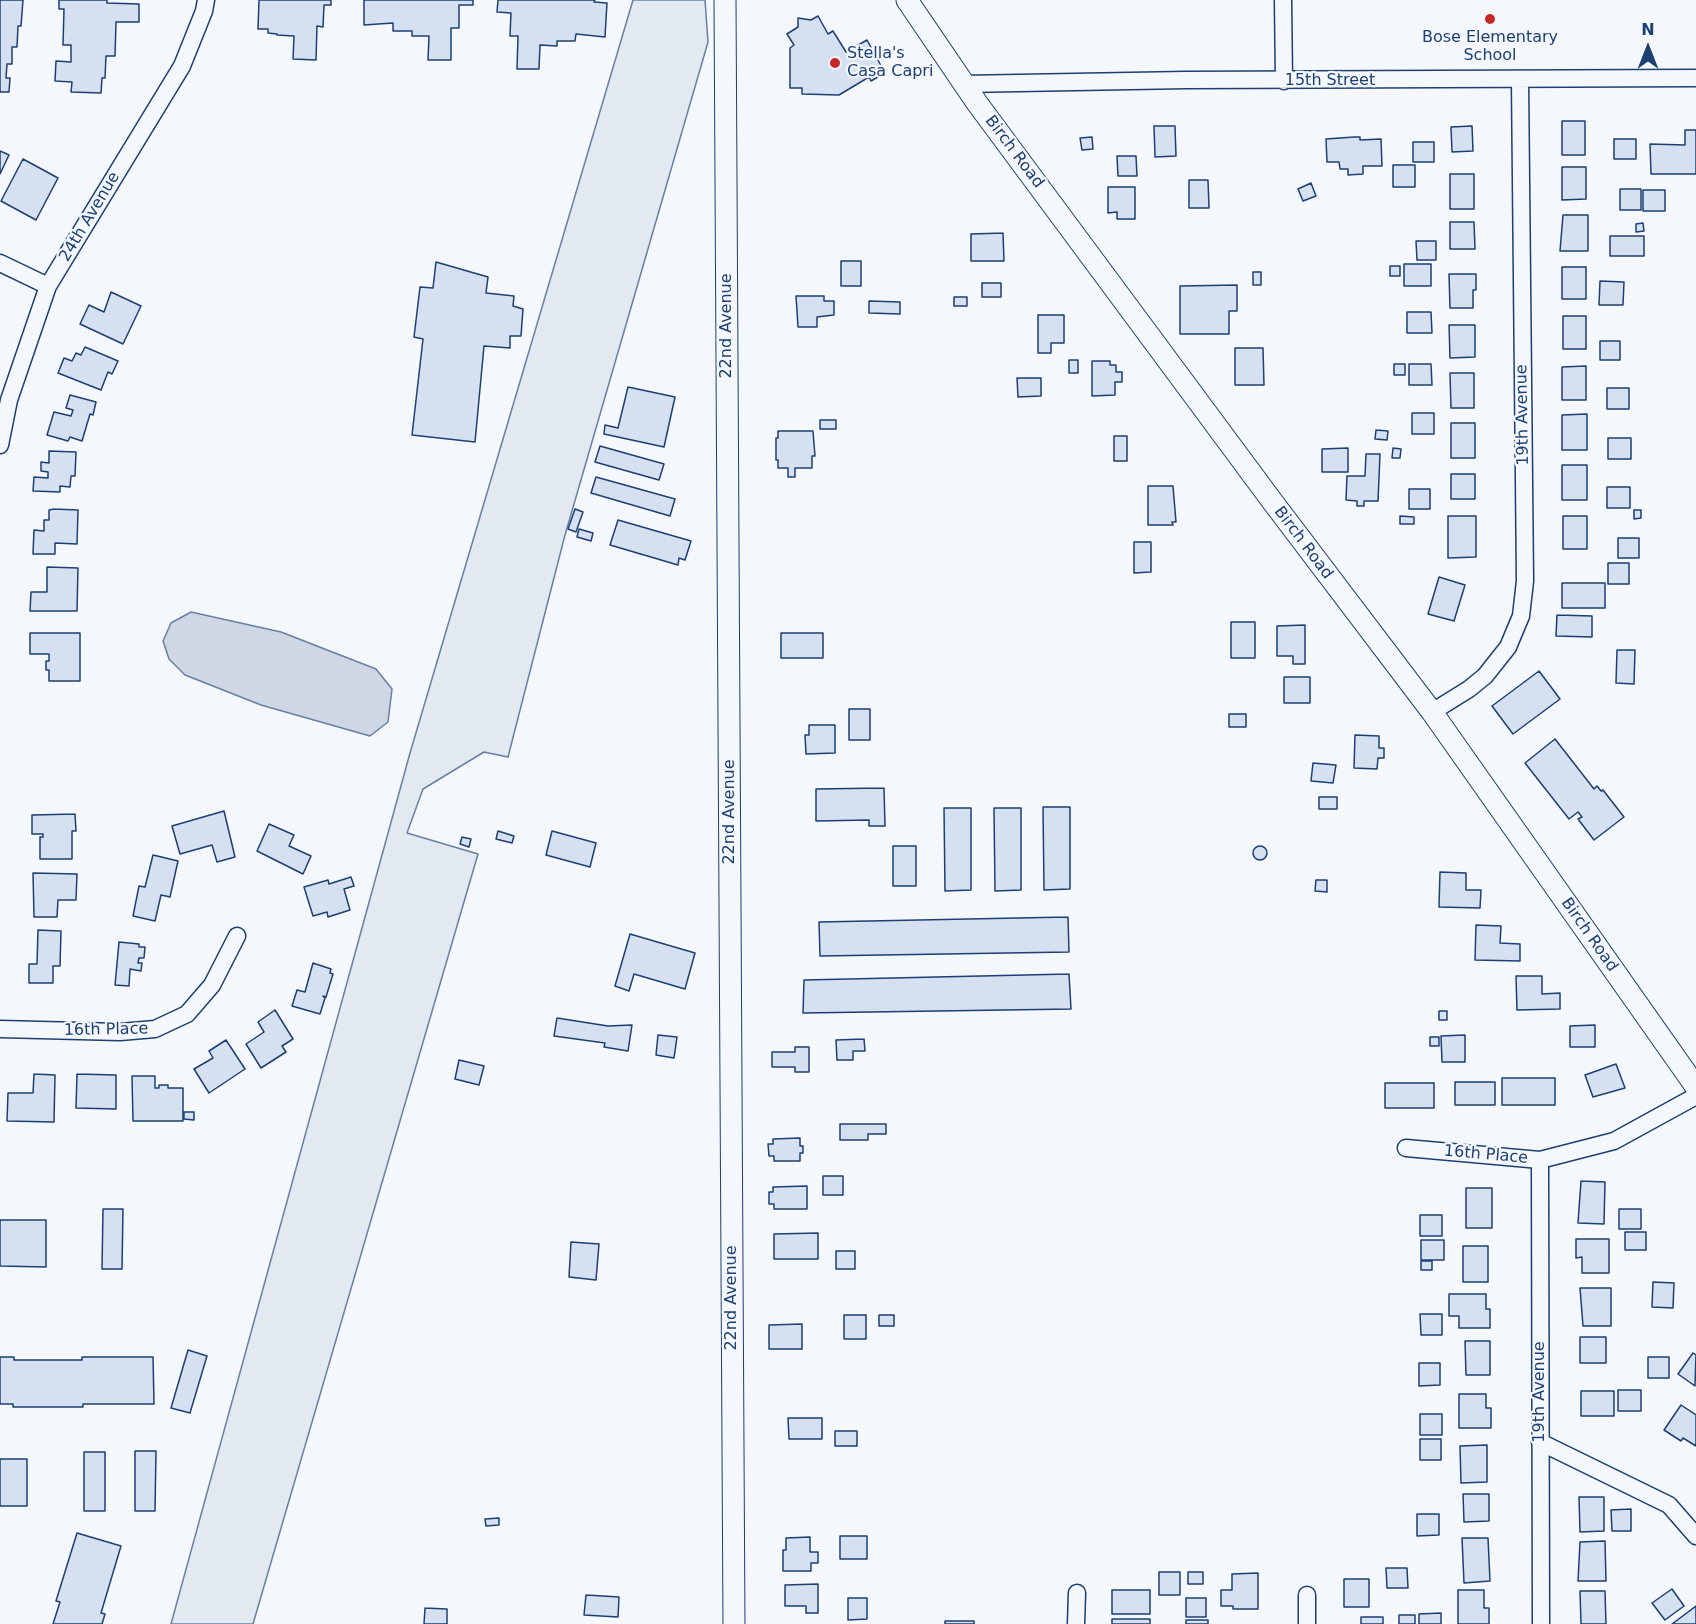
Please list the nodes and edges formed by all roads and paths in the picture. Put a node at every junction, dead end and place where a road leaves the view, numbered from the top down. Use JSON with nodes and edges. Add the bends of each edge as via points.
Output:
{"nodes":[{"id":1,"x":206,"y":0,"type":"edge"},
{"id":2,"x":725,"y":0,"type":"edge"},
{"id":3,"x":907,"y":0,"type":"edge"},
{"id":4,"x":1283,"y":0,"type":"edge"},
{"id":5,"x":1696,"y":78,"type":"edge"},
{"id":6,"x":1520,"y":80,"type":"junction"},
{"id":7,"x":1284,"y":81,"type":"junction"},
{"id":8,"x":963,"y":84,"type":"junction"},
{"id":9,"x":0,"y":262,"type":"edge"},
{"id":10,"x":48,"y":286,"type":"junction"},
{"id":11,"x":0,"y":446,"type":"edge"},
{"id":12,"x":1432,"y":712,"type":"junction"},
{"id":13,"x":237,"y":936,"type":"dead end"},
{"id":14,"x":0,"y":1029,"type":"edge"},
{"id":15,"x":1696,"y":1088,"type":"edge"},
{"id":16,"x":1696,"y":1096,"type":"edge"},
{"id":17,"x":1406,"y":1148,"type":"dead end"},
{"id":18,"x":1540,"y":1160,"type":"junction"},
{"id":19,"x":1540,"y":1442,"type":"junction"},
{"id":20,"x":1696,"y":1536,"type":"edge"},
{"id":21,"x":1077,"y":1593,"type":"dead end"},
{"id":22,"x":1307,"y":1595,"type":"dead end"},
{"id":23,"x":734,"y":1624,"type":"edge"},
{"id":24,"x":1076,"y":1624,"type":"edge"},
{"id":25,"x":1307,"y":1624,"type":"edge"},
{"id":26,"x":1541,"y":1624,"type":"edge"}],
"edges":[{"from":1,"to":10,"type":"street","name":"24th Avenue","via":[[182,66]]},
{"from":2,"to":23,"type":"street","name":"22nd Avenue"},
{"from":3,"to":8,"type":"street","name":"Birch Road"},
{"from":4,"to":7,"type":"street"},
{"from":5,"to":6,"type":"street","name":"15th Street"},
{"from":6,"to":7,"type":"street","name":"15th Street"},
{"from":6,"to":12,"type":"street","name":"19th Avenue","via":[[1525,581],[1521,616],[1508,647],[1485,676]]},
{"from":7,"to":8,"type":"street","name":"15th Street"},
{"from":8,"to":12,"type":"street","name":"Birch Road"},
{"from":9,"to":10,"type":"street"},
{"from":10,"to":11,"type":"street","name":"24th Avenue","via":[[9,400]]},
{"from":12,"to":15,"type":"street","name":"Birch Road"},
{"from":13,"to":14,"type":"street","name":"16th Place","via":[[212,985],[187,1014],[155,1029]]},
{"from":16,"to":18,"type":"street","name":"16th Place","via":[[1614,1141]]},
{"from":17,"to":18,"type":"street","name":"16th Place"},
{"from":18,"to":19,"type":"street","name":"19th Avenue"},
{"from":19,"to":20,"type":"street","via":[[1669,1504]]},
{"from":19,"to":26,"type":"street","name":"19th Avenue"},
{"from":21,"to":24,"type":"street"},
{"from":22,"to":25,"type":"street"}]}
